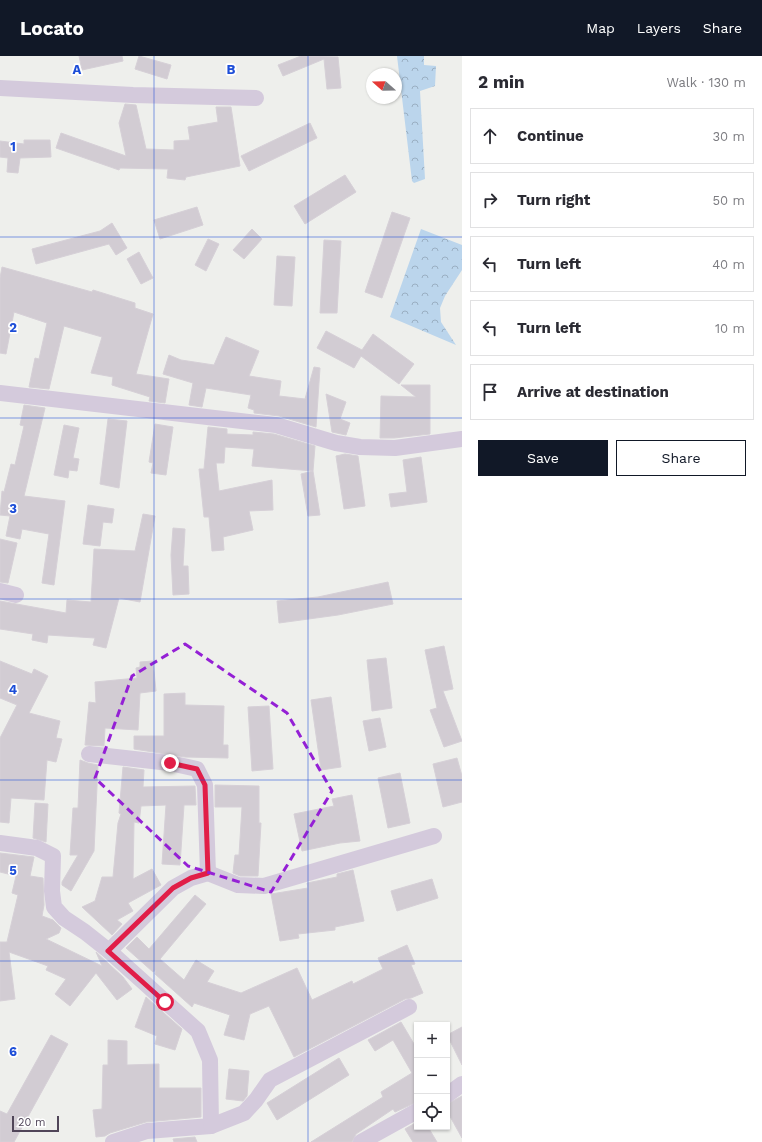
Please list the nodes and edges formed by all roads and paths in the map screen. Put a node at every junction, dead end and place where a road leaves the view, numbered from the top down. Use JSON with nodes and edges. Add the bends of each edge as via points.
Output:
{"nodes":[{"id":1,"x":0,"y":88,"type":"edge"},
{"id":2,"x":256,"y":98,"type":"dead end"},
{"id":3,"x":0,"y":393,"type":"edge"},
{"id":4,"x":462,"y":439,"type":"edge"},
{"id":5,"x":0,"y":592,"type":"edge"},
{"id":6,"x":16,"y":594,"type":"dead end"},
{"id":7,"x":89,"y":754,"type":"dead end"},
{"id":8,"x":434,"y":836,"type":"dead end"},
{"id":9,"x":0,"y":843,"type":"edge"},
{"id":10,"x":208,"y":873,"type":"junction"},
{"id":11,"x":108,"y":951,"type":"junction"},
{"id":12,"x":409,"y":1007,"type":"dead end"},
{"id":13,"x":462,"y":1084,"type":"edge"},
{"id":14,"x":448,"y":1094,"type":"edge"},
{"id":15,"x":414,"y":1113,"type":"edge"},
{"id":16,"x":211,"y":1126,"type":"junction"},
{"id":17,"x":113,"y":1142,"type":"edge"},
{"id":18,"x":361,"y":1142,"type":"edge"}],
"edges":[{"from":1,"to":2,"type":"street","via":[[133,96]]},
{"from":3,"to":4,"type":"street","via":[[276,425],[336,443],[360,447],[395,448]]},
{"from":5,"to":6,"type":"street"},
{"from":7,"to":10,"type":"street","via":[[170,763],[197,769],[205,785]]},
{"from":8,"to":10,"type":"street","via":[[264,886],[238,886]]},
{"from":9,"to":11,"type":"street","via":[[37,848],[53,856],[54,907],[64,918]]},
{"from":10,"to":11,"type":"street","via":[[191,878],[173,888]]},
{"from":11,"to":16,"type":"street","via":[[198,1031],[210,1060]]},
{"from":12,"to":16,"type":"street","via":[[270,1080],[244,1113]]},
{"from":13,"to":14,"type":"street"},
{"from":15,"to":18,"type":"street"},
{"from":16,"to":17,"type":"street","via":[[147,1131]]}]}
